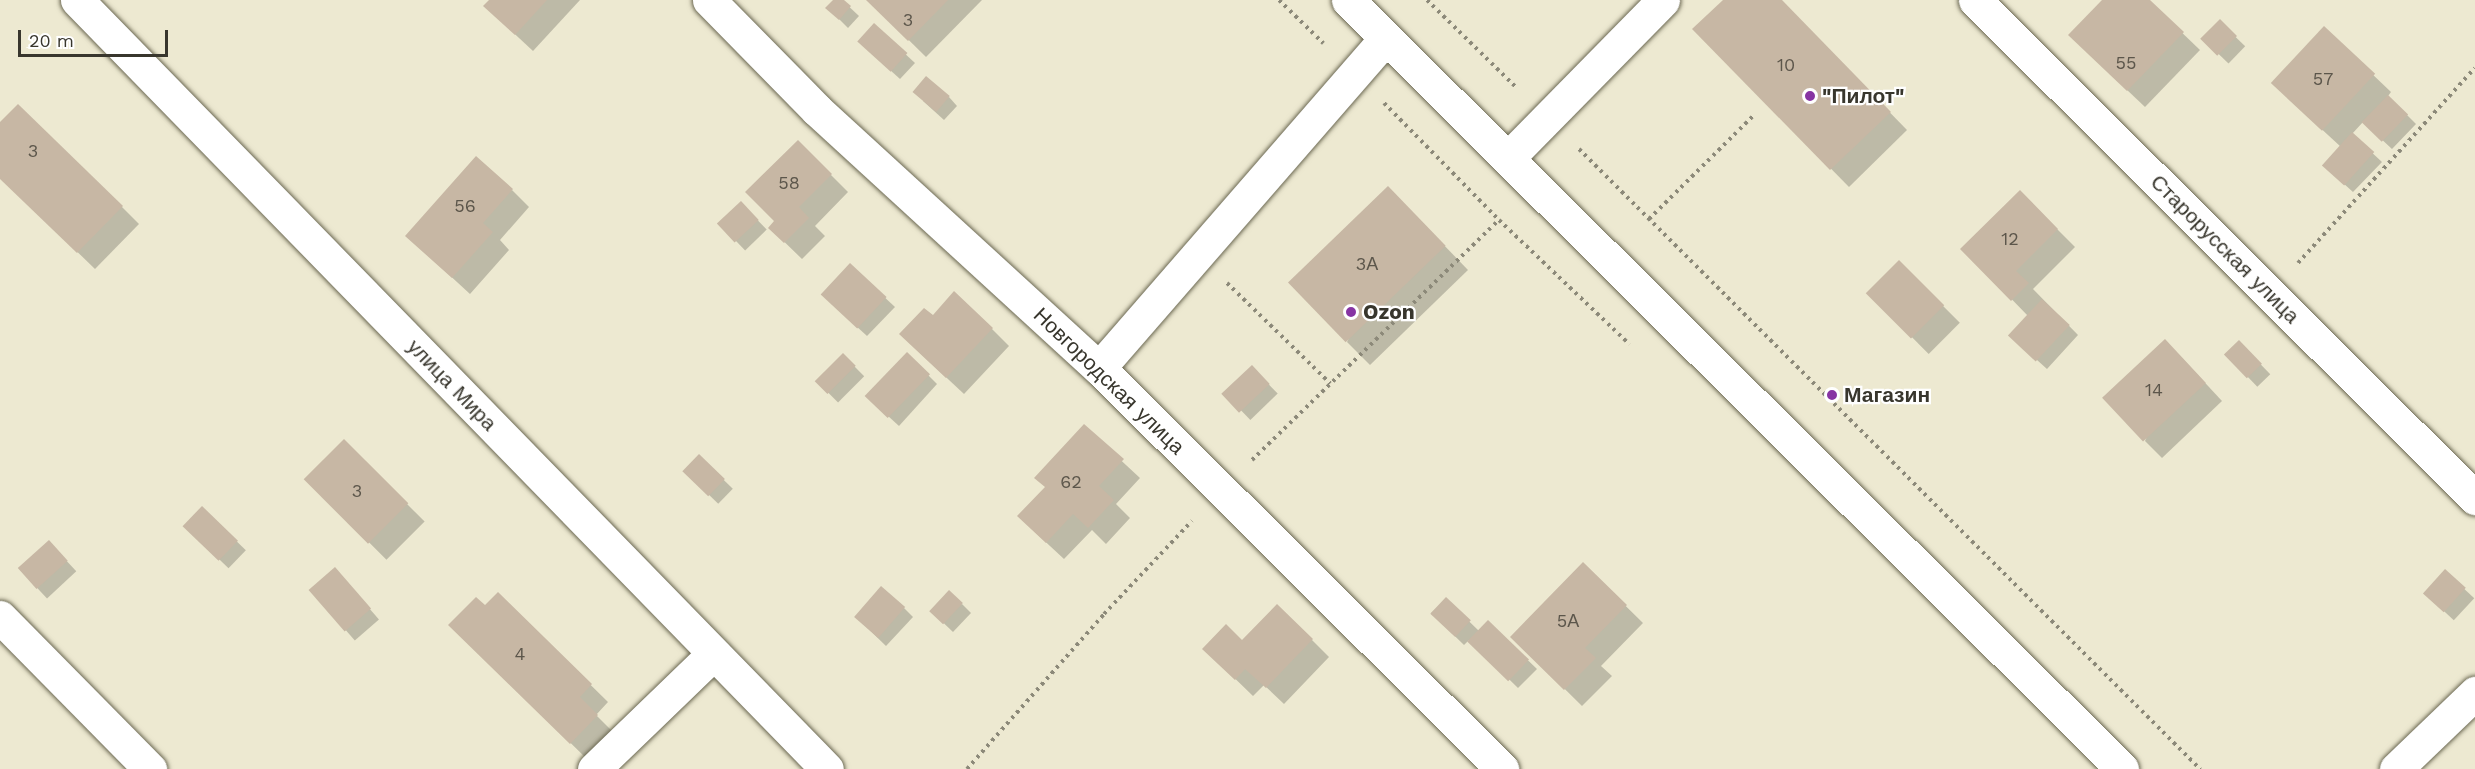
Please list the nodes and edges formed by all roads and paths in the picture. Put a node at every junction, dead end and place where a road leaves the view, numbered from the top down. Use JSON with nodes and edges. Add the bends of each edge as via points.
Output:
{"nodes":[{"id":1,"x":77,"y":0,"type":"edge"},
{"id":2,"x":709,"y":0,"type":"edge"},
{"id":3,"x":1279,"y":0,"type":"edge"},
{"id":4,"x":1348,"y":0,"type":"edge"},
{"id":5,"x":1427,"y":0,"type":"edge"},
{"id":6,"x":1663,"y":0,"type":"edge"},
{"id":7,"x":1975,"y":0,"type":"edge"},
{"id":8,"x":1386,"y":38,"type":"junction"},
{"id":9,"x":2475,"y":68,"type":"edge"},
{"id":10,"x":1355,"y":74,"type":"junction"},
{"id":11,"x":1755,"y":114,"type":"dead end"},
{"id":12,"x":1548,"y":118,"type":"junction"},
{"id":13,"x":1508,"y":158,"type":"junction"},
{"id":14,"x":1649,"y":219,"type":"junction"},
{"id":15,"x":1198,"y":255,"type":"junction"},
{"id":16,"x":2270,"y":294,"type":"junction"},
{"id":17,"x":1637,"y":352,"type":"dead end"},
{"id":18,"x":1099,"y":368,"type":"junction"},
{"id":19,"x":1330,"y":383,"type":"dead end"},
{"id":20,"x":2475,"y":498,"type":"edge"},
{"id":21,"x":0,"y":617,"type":"edge"},
{"id":22,"x":713,"y":654,"type":"junction"},
{"id":23,"x":2475,"y":693,"type":"edge"},
{"id":24,"x":150,"y":769,"type":"edge"},
{"id":25,"x":594,"y":769,"type":"edge"},
{"id":26,"x":827,"y":769,"type":"edge"},
{"id":27,"x":1502,"y":769,"type":"edge"},
{"id":28,"x":2122,"y":769,"type":"edge"},
{"id":29,"x":2200,"y":769,"type":"edge"},
{"id":30,"x":2396,"y":769,"type":"edge"}],
"edges":[{"from":1,"to":22,"type":"street","name":"улица Мира"},
{"from":2,"to":18,"type":"street","name":"Новгородская улица","via":[[817,110]]},
{"from":3,"to":10,"type":"path"},
{"from":4,"to":8,"type":"street"},
{"from":5,"to":12,"type":"path"},
{"from":6,"to":12,"type":"street"},
{"from":7,"to":16,"type":"street","name":"Старорусская улица"},
{"from":8,"to":10,"type":"street"},
{"from":8,"to":13,"type":"street"},
{"from":9,"to":16,"type":"path"},
{"from":10,"to":15,"type":"street"},
{"from":10,"to":17,"type":"path"},
{"from":11,"to":14,"type":"path"},
{"from":12,"to":13,"type":"street"},
{"from":12,"to":14,"type":"path"},
{"from":13,"to":28,"type":"street"},
{"from":14,"to":29,"type":"path"},
{"from":15,"to":18,"type":"street"},
{"from":15,"to":19,"type":"path"},
{"from":16,"to":20,"type":"street","name":"Старорусская улица"},
{"from":18,"to":27,"type":"street","name":"Новгородская улица"},
{"from":21,"to":24,"type":"street"},
{"from":22,"to":25,"type":"street"},
{"from":22,"to":26,"type":"street","name":"улица Мира"},
{"from":23,"to":30,"type":"street"}]}
